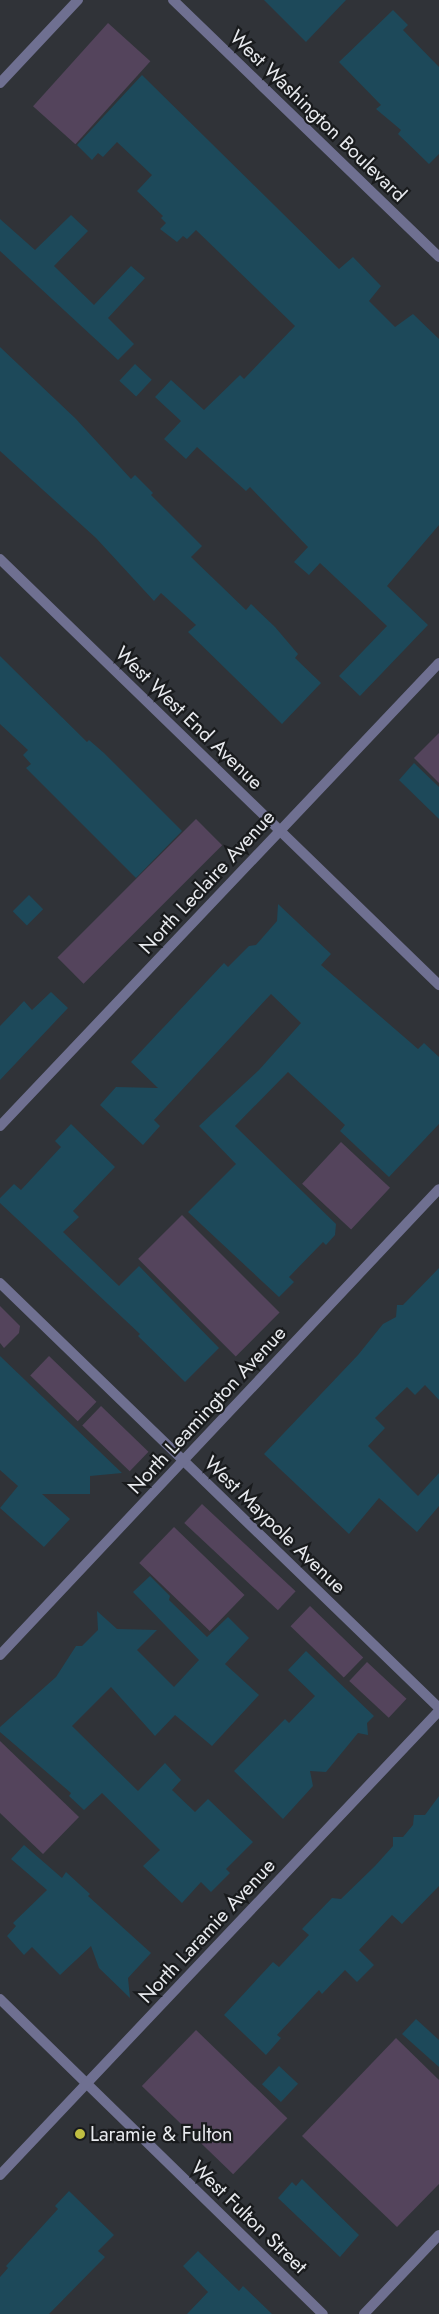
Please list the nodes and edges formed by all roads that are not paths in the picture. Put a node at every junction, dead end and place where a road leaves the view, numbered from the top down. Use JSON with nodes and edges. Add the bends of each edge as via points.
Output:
{"nodes":[{"id":1,"x":78,"y":0,"type":"edge"},
{"id":2,"x":173,"y":0,"type":"edge"},
{"id":3,"x":0,"y":83,"type":"edge"},
{"id":4,"x":439,"y":257,"type":"edge"},
{"id":5,"x":0,"y":559,"type":"edge"},
{"id":6,"x":439,"y":663,"type":"edge"},
{"id":7,"x":280,"y":831,"type":"junction"},
{"id":8,"x":439,"y":985,"type":"edge"},
{"id":9,"x":0,"y":1126,"type":"edge"},
{"id":10,"x":439,"y":1190,"type":"edge"},
{"id":11,"x":0,"y":1283,"type":"edge"},
{"id":12,"x":183,"y":1461,"type":"junction"},
{"id":13,"x":0,"y":1655,"type":"edge"},
{"id":14,"x":439,"y":1710,"type":"edge"},
{"id":15,"x":0,"y":1998,"type":"edge"},
{"id":16,"x":87,"y":2084,"type":"junction"},
{"id":17,"x":0,"y":2175,"type":"edge"},
{"id":18,"x":439,"y":2235,"type":"edge"},
{"id":19,"x":323,"y":2314,"type":"edge"},
{"id":20,"x":364,"y":2314,"type":"edge"}],
"edges":[{"from":1,"to":3,"type":"street"},
{"from":2,"to":4,"type":"street","name":"West Washington Boulevard"},
{"from":5,"to":7,"type":"street","name":"West West End Avenue"},
{"from":6,"to":7,"type":"street","name":"North Leclaire Avenue"},
{"from":7,"to":8,"type":"street","name":"West West End Avenue"},
{"from":7,"to":9,"type":"street","name":"North Leclaire Avenue"},
{"from":10,"to":12,"type":"street","name":"North Leamington Avenue"},
{"from":11,"to":12,"type":"street","name":"West Maypole Avenue"},
{"from":12,"to":13,"type":"street","name":"North Leamington Avenue"},
{"from":12,"to":14,"type":"street","name":"West Maypole Avenue"},
{"from":14,"to":16,"type":"street","name":"North Laramie Avenue"},
{"from":15,"to":16,"type":"street","name":"West Fulton Street"},
{"from":16,"to":17,"type":"street","name":"North Laramie Avenue"},
{"from":16,"to":19,"type":"street","name":"West Fulton Street"},
{"from":18,"to":20,"type":"street"}]}
